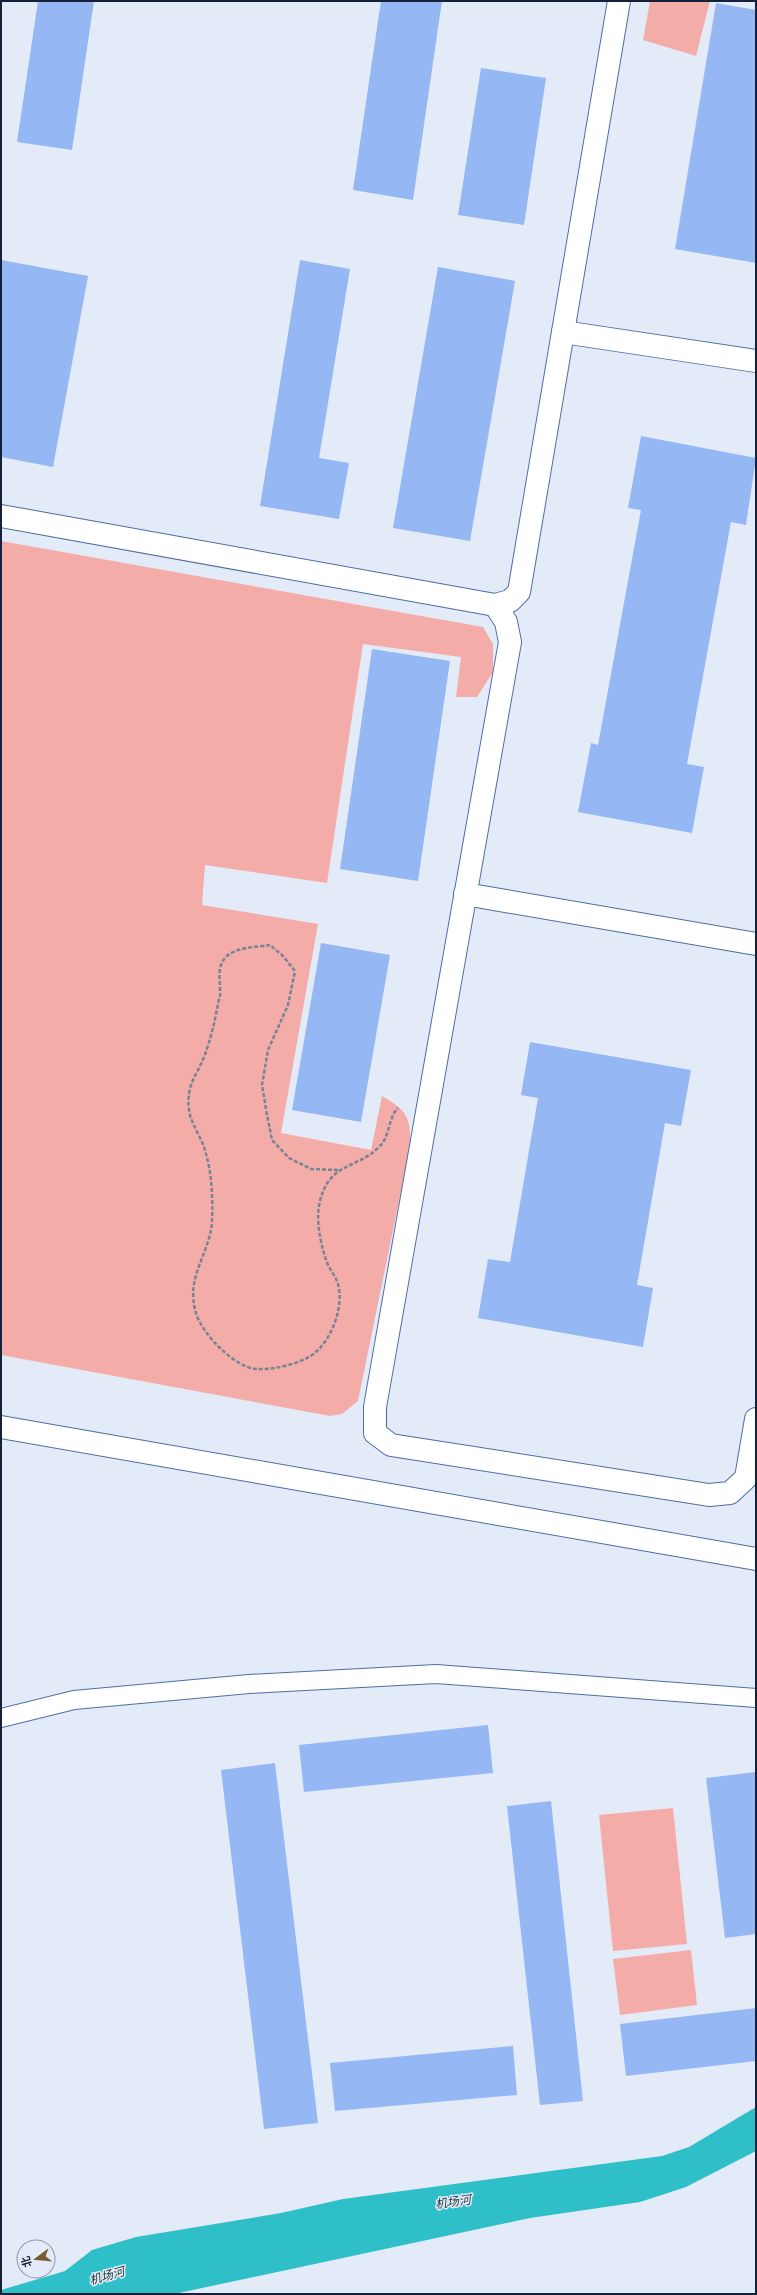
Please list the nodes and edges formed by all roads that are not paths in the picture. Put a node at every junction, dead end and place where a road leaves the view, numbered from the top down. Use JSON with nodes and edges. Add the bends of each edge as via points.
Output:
{"nodes":[{"id":1,"x":619,"y":1,"type":"edge"},
{"id":2,"x":563,"y":332,"type":"junction"},
{"id":3,"x":756,"y":361,"type":"edge"},
{"id":4,"x":1,"y":516,"type":"edge"},
{"id":5,"x":495,"y":605,"type":"junction"},
{"id":6,"x":465,"y":894,"type":"junction"},
{"id":7,"x":756,"y":944,"type":"edge"},
{"id":8,"x":756,"y":1419,"type":"edge"},
{"id":9,"x":1,"y":1427,"type":"edge"},
{"id":10,"x":756,"y":1559,"type":"edge"},
{"id":11,"x":756,"y":1698,"type":"edge"},
{"id":12,"x":1,"y":1718,"type":"edge"}],
"edges":[{"from":1,"to":2,"type":"street"},
{"from":2,"to":3,"type":"street"},
{"from":2,"to":5,"type":"street","via":[[519,592],[510,601]]},
{"from":4,"to":5,"type":"street"},
{"from":5,"to":6,"type":"street","via":[[506,622],[510,642]]},
{"from":6,"to":7,"type":"street"},
{"from":6,"to":8,"type":"street","via":[[375,1407],[375,1433],[391,1445],[709,1494],[730,1493],[746,1478]]},
{"from":9,"to":10,"type":"street"},
{"from":11,"to":12,"type":"lane","via":[[436,1674],[250,1684],[74,1700]]}]}
